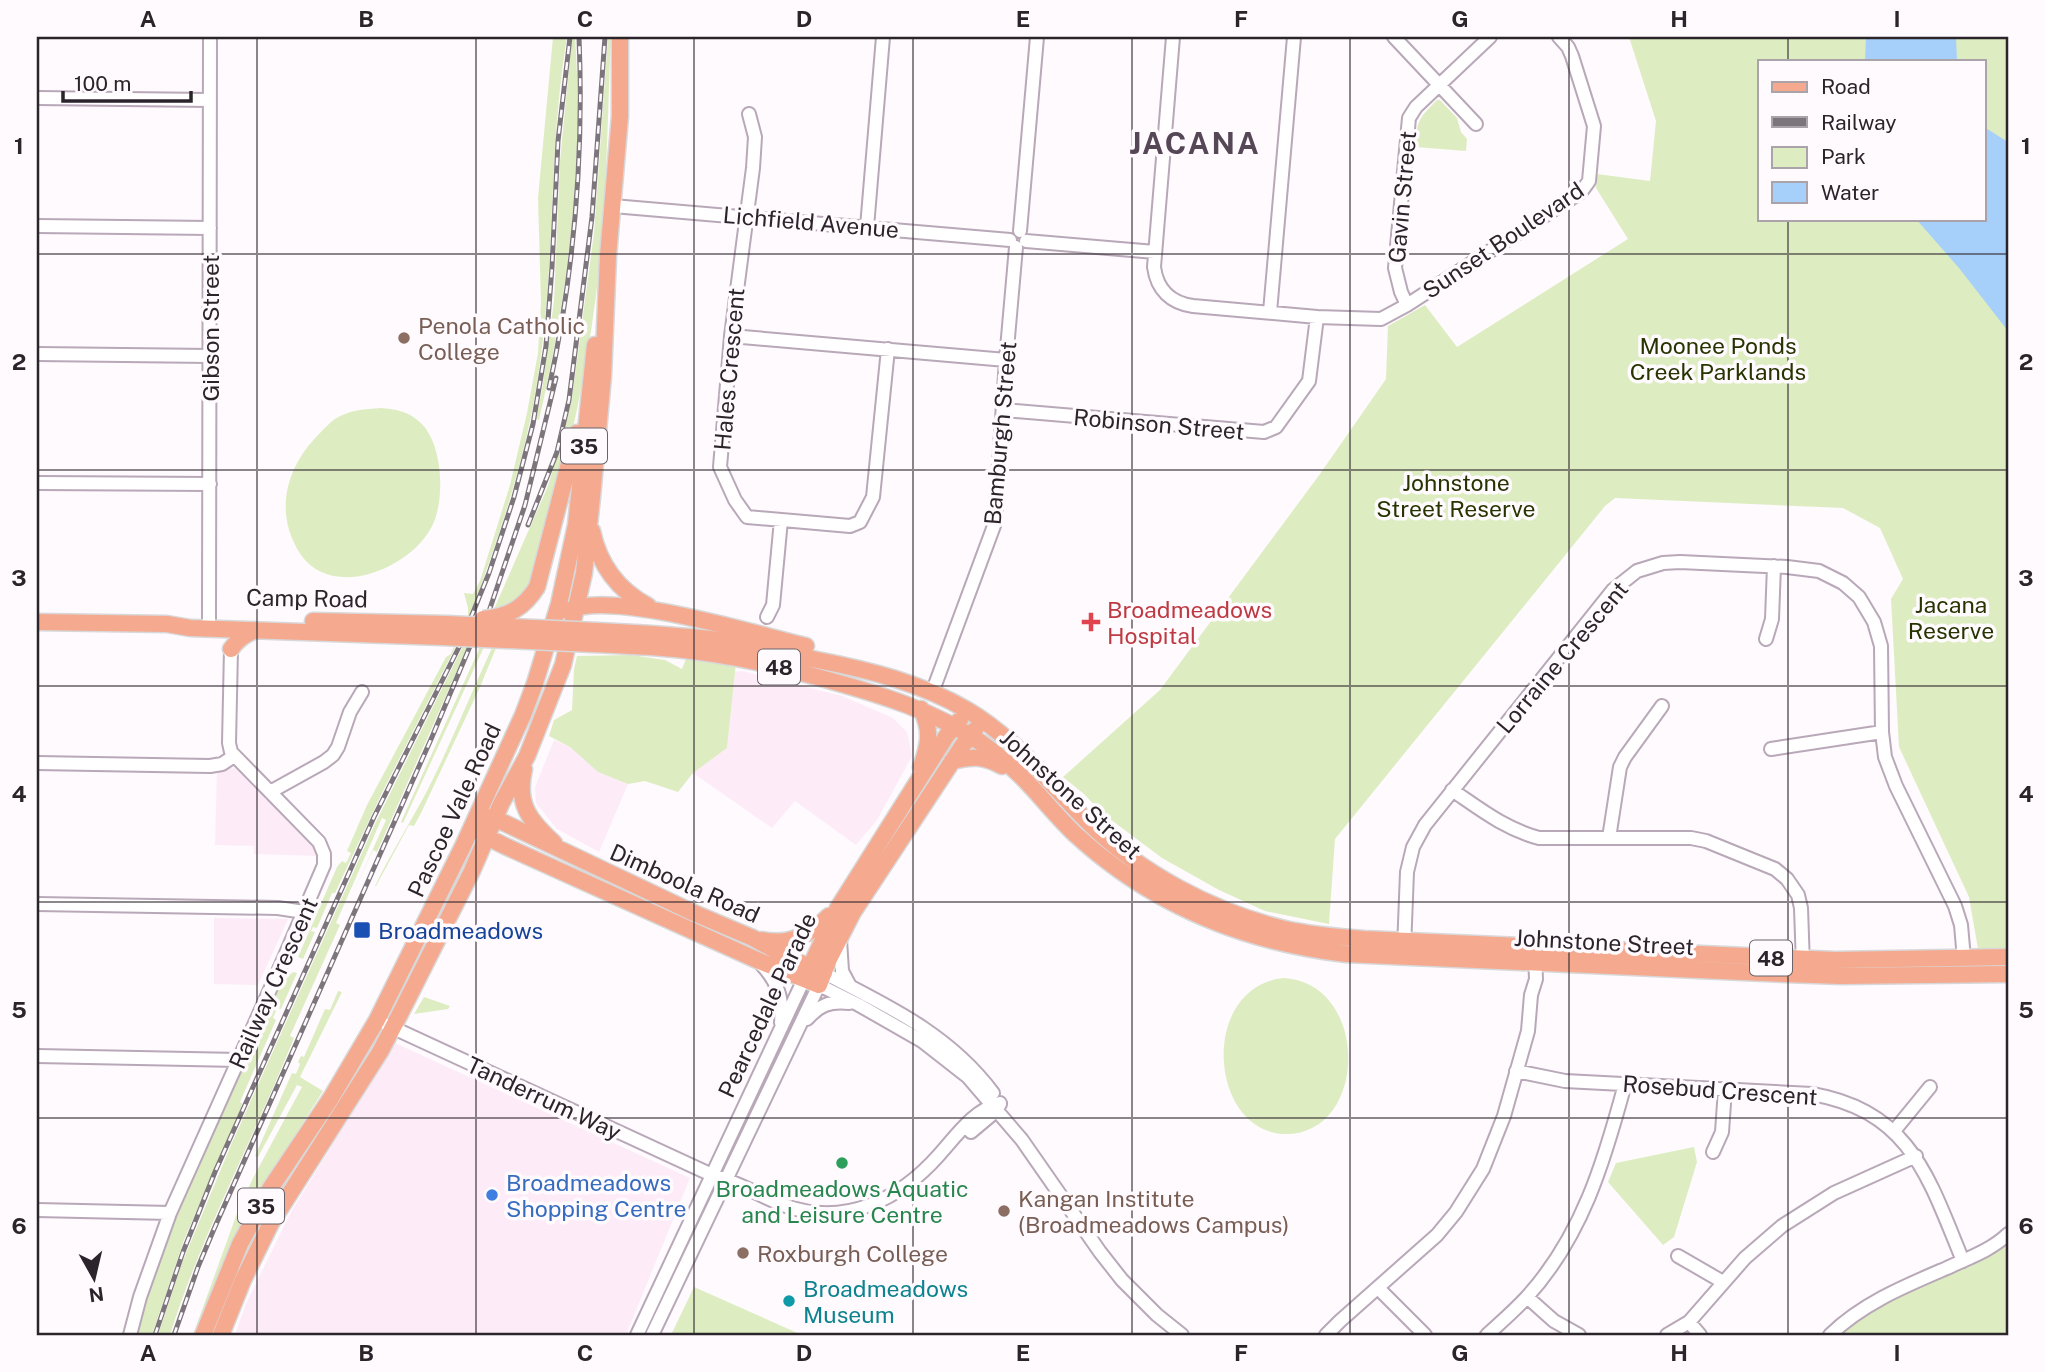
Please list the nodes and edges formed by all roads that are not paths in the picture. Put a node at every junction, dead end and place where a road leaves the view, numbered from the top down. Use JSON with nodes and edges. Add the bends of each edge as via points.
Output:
{"nodes":[{"id":1,"x":210,"y":37,"type":"edge"},
{"id":2,"x":620,"y":37,"type":"edge"},
{"id":3,"x":883,"y":37,"type":"edge"},
{"id":4,"x":1037,"y":37,"type":"edge"},
{"id":5,"x":1173,"y":37,"type":"edge"},
{"id":6,"x":1294,"y":37,"type":"edge"},
{"id":7,"x":1394,"y":37,"type":"edge"},
{"id":8,"x":1490,"y":37,"type":"edge"},
{"id":9,"x":1559,"y":37,"type":"edge"},
{"id":10,"x":1439,"y":85,"type":"junction"},
{"id":11,"x":37,"y":98,"type":"edge"},
{"id":12,"x":210,"y":100,"type":"junction"},
{"id":13,"x":749,"y":114,"type":"dead end"},
{"id":14,"x":1476,"y":124,"type":"dead end"},
{"id":15,"x":613,"y":206,"type":"junction"},
{"id":16,"x":745,"y":217,"type":"junction"},
{"id":17,"x":37,"y":226,"type":"edge"},
{"id":18,"x":867,"y":227,"type":"junction"},
{"id":19,"x":210,"y":228,"type":"junction"},
{"id":20,"x":1018,"y":240,"type":"junction"},
{"id":21,"x":1155,"y":252,"type":"junction"},
{"id":22,"x":608,"y":256,"type":"junction"},
{"id":23,"x":1407,"y":305,"type":"junction"},
{"id":24,"x":1270,"y":312,"type":"junction"},
{"id":25,"x":1317,"y":317,"type":"junction"},
{"id":26,"x":731,"y":336,"type":"junction"},
{"id":27,"x":888,"y":349,"type":"junction"},
{"id":28,"x":37,"y":354,"type":"edge"},
{"id":29,"x":210,"y":356,"type":"junction"},
{"id":30,"x":1006,"y":360,"type":"junction"},
{"id":31,"x":590,"y":379,"type":"junction"},
{"id":32,"x":1004,"y":410,"type":"junction"},
{"id":33,"x":37,"y":483,"type":"edge"},
{"id":34,"x":210,"y":484,"type":"junction"},
{"id":35,"x":781,"y":520,"type":"junction"},
{"id":36,"x":590,"y":522,"type":"junction"},
{"id":37,"x":1774,"y":566,"type":"junction"},
{"id":38,"x":578,"y":607,"type":"junction"},
{"id":39,"x":658,"y":610,"type":"junction"},
{"id":40,"x":767,"y":617,"type":"dead end"},
{"id":41,"x":37,"y":622,"type":"edge"},
{"id":42,"x":210,"y":624,"type":"junction"},
{"id":43,"x":258,"y":630,"type":"junction"},
{"id":44,"x":444,"y":630,"type":"junction"},
{"id":45,"x":550,"y":635,"type":"junction"},
{"id":46,"x":595,"y":638,"type":"junction"},
{"id":47,"x":1766,"y":639,"type":"dead end"},
{"id":48,"x":231,"y":649,"type":"junction"},
{"id":49,"x":809,"y":658,"type":"junction"},
{"id":50,"x":886,"y":675,"type":"junction"},
{"id":51,"x":870,"y":691,"type":"junction"},
{"id":52,"x":362,"y":692,"type":"dead end"},
{"id":53,"x":932,"y":693,"type":"junction"},
{"id":54,"x":1662,"y":706,"type":"dead end"},
{"id":55,"x":920,"y":709,"type":"junction"},
{"id":56,"x":969,"y":711,"type":"junction"},
{"id":57,"x":984,"y":721,"type":"junction"},
{"id":58,"x":953,"y":727,"type":"junction"},
{"id":59,"x":1882,"y":732,"type":"junction"},
{"id":60,"x":970,"y":736,"type":"junction"},
{"id":61,"x":1771,"y":749,"type":"dead end"},
{"id":62,"x":234,"y":756,"type":"junction"},
{"id":63,"x":527,"y":756,"type":"junction"},
{"id":64,"x":952,"y":761,"type":"junction"},
{"id":65,"x":37,"y":763,"type":"edge"},
{"id":66,"x":1020,"y":775,"type":"junction"},
{"id":67,"x":1452,"y":790,"type":"junction"},
{"id":68,"x":270,"y":792,"type":"junction"},
{"id":69,"x":912,"y":792,"type":"junction"},
{"id":70,"x":494,"y":818,"type":"junction"},
{"id":71,"x":475,"y":821,"type":"junction"},
{"id":72,"x":487,"y":837,"type":"junction"},
{"id":73,"x":1609,"y":838,"type":"junction"},
{"id":74,"x":878,"y":844,"type":"junction"},
{"id":75,"x":565,"y":853,"type":"junction"},
{"id":76,"x":892,"y":853,"type":"junction"},
{"id":77,"x":37,"y":904,"type":"edge"},
{"id":78,"x":838,"y":908,"type":"junction"},
{"id":79,"x":304,"y":912,"type":"junction"},
{"id":80,"x":1274,"y":934,"type":"junction"},
{"id":81,"x":840,"y":936,"type":"junction"},
{"id":82,"x":753,"y":938,"type":"junction"},
{"id":83,"x":1404,"y":949,"type":"junction"},
{"id":84,"x":1533,"y":957,"type":"junction"},
{"id":85,"x":2008,"y":957,"type":"edge"},
{"id":86,"x":1964,"y":959,"type":"junction"},
{"id":87,"x":757,"y":960,"type":"junction"},
{"id":88,"x":1803,"y":967,"type":"junction"},
{"id":89,"x":2008,"y":974,"type":"edge"},
{"id":90,"x":814,"y":976,"type":"junction"},
{"id":91,"x":852,"y":988,"type":"junction"},
{"id":92,"x":859,"y":1005,"type":"junction"},
{"id":93,"x":377,"y":1020,"type":"junction"},
{"id":94,"x":801,"y":1025,"type":"junction"},
{"id":95,"x":393,"y":1028,"type":"junction"},
{"id":96,"x":780,"y":1031,"type":"junction"},
{"id":97,"x":925,"y":1036,"type":"junction"},
{"id":98,"x":37,"y":1056,"type":"edge"},
{"id":99,"x":239,"y":1060,"type":"junction"},
{"id":100,"x":1516,"y":1071,"type":"junction"},
{"id":101,"x":1625,"y":1084,"type":"junction"},
{"id":102,"x":1930,"y":1087,"type":"dead end"},
{"id":103,"x":1725,"y":1089,"type":"junction"},
{"id":104,"x":996,"y":1106,"type":"junction"},
{"id":105,"x":1894,"y":1131,"type":"junction"},
{"id":106,"x":1713,"y":1152,"type":"dead end"},
{"id":107,"x":1916,"y":1156,"type":"junction"},
{"id":108,"x":712,"y":1175,"type":"junction"},
{"id":109,"x":726,"y":1183,"type":"junction"},
{"id":110,"x":37,"y":1210,"type":"edge"},
{"id":111,"x":170,"y":1213,"type":"junction"},
{"id":112,"x":2008,"y":1234,"type":"edge"},
{"id":113,"x":1678,"y":1256,"type":"dead end"},
{"id":114,"x":1963,"y":1261,"type":"junction"},
{"id":115,"x":1723,"y":1282,"type":"junction"},
{"id":116,"x":1378,"y":1287,"type":"junction"},
{"id":117,"x":1527,"y":1297,"type":"junction"},
{"id":118,"x":1689,"y":1322,"type":"junction"},
{"id":119,"x":130,"y":1335,"type":"edge"},
{"id":120,"x":204,"y":1335,"type":"edge"},
{"id":121,"x":221,"y":1335,"type":"edge"},
{"id":122,"x":637,"y":1335,"type":"edge"},
{"id":123,"x":652,"y":1335,"type":"edge"},
{"id":124,"x":1182,"y":1335,"type":"edge"},
{"id":125,"x":1326,"y":1335,"type":"edge"},
{"id":126,"x":1425,"y":1335,"type":"edge"},
{"id":127,"x":1487,"y":1335,"type":"edge"},
{"id":128,"x":1578,"y":1335,"type":"edge"},
{"id":129,"x":1667,"y":1335,"type":"edge"},
{"id":130,"x":1700,"y":1335,"type":"edge"},
{"id":131,"x":1830,"y":1335,"type":"edge"}],
"edges":[{"from":1,"to":12,"type":"street","name":"Gibson Street"},
{"from":2,"to":15,"type":"main road","name":"Pascoe Vale Road","number":"35"},
{"from":3,"to":18,"type":"street"},
{"from":4,"to":20,"type":"street","name":"Bamburgh Street"},
{"from":5,"to":21,"type":"street","name":"Sunset Boulevard"},
{"from":6,"to":24,"type":"street"},
{"from":7,"to":10,"type":"street"},
{"from":8,"to":10,"type":"street","name":"Gavin Street"},
{"from":9,"to":23,"type":"street","name":"Sunset Boulevard","via":[[1570,52],[1594,121],[1587,186]]},
{"from":10,"to":14,"type":"street"},
{"from":10,"to":23,"type":"street","name":"Gavin Street","via":[[1416,107],[1407,124],[1395,268]]},
{"from":11,"to":12,"type":"street"},
{"from":12,"to":19,"type":"street","name":"Gibson Street"},
{"from":13,"to":16,"type":"street","name":"Hales Crescent","via":[[755,140]]},
{"from":15,"to":16,"type":"street","name":"Lichfield Avenue"},
{"from":15,"to":22,"type":"main road","name":"Pascoe Vale Road","number":"35"},
{"from":16,"to":18,"type":"street","name":"Lichfield Avenue"},
{"from":16,"to":26,"type":"street","name":"Hales Crescent"},
{"from":17,"to":19,"type":"street"},
{"from":18,"to":20,"type":"street","name":"Lichfield Avenue"},
{"from":19,"to":29,"type":"street","name":"Gibson Street"},
{"from":20,"to":21,"type":"street","name":"Lichfield Avenue"},
{"from":20,"to":30,"type":"street","name":"Bamburgh Street"},
{"from":21,"to":24,"type":"street","name":"Sunset Boulevard","via":[[1158,282],[1177,302]]},
{"from":22,"to":31,"type":"main road","name":"Pascoe Vale Road","number":"35"},
{"from":22,"to":36,"type":"main road","name":"Pascoe Vale Road","number":"35"},
{"from":23,"to":25,"type":"street","name":"Sunset Boulevard","via":[[1381,319]]},
{"from":24,"to":25,"type":"street","name":"Sunset Boulevard"},
{"from":25,"to":32,"type":"street","name":"Robinson Street","via":[[1309,381],[1271,431]]},
{"from":26,"to":27,"type":"street"},
{"from":26,"to":35,"type":"street","name":"Hales Crescent","via":[[720,467],[747,517]]},
{"from":27,"to":30,"type":"street"},
{"from":27,"to":35,"type":"street","name":"Hales Crescent","via":[[873,497],[860,522],[850,526]]},
{"from":28,"to":29,"type":"street"},
{"from":29,"to":34,"type":"street","name":"Gibson Street"},
{"from":30,"to":32,"type":"street","name":"Bamburgh Street"},
{"from":31,"to":44,"type":"main road","bridge":true,"via":[[537,587],[510,614],[463,619]]},
{"from":31,"to":45,"type":"main road","name":"Pascoe Vale Road","number":"35","via":[[576,525]]},
{"from":32,"to":53,"type":"street","name":"Bamburgh Street","via":[[995,523]]},
{"from":33,"to":34,"type":"street"},
{"from":34,"to":42,"type":"street","name":"Gibson Street"},
{"from":35,"to":40,"type":"street","via":[[774,605]]},
{"from":36,"to":38,"type":"main road","name":"Pascoe Vale Road","number":"35"},
{"from":36,"to":39,"type":"main road","via":[[600,557],[613,578],[631,596]]},
{"from":37,"to":47,"type":"street","via":[[1772,619]]},
{"from":37,"to":59,"type":"street","name":"Lorraine Crescent","via":[[1833,577],[1868,610],[1881,646]]},
{"from":37,"to":67,"type":"street","name":"Lorraine Crescent","via":[[1680,562],[1650,566],[1626,578]]},
{"from":38,"to":39,"type":"main road"},
{"from":38,"to":45,"type":"main road","via":[[565,614]]},
{"from":38,"to":63,"type":"main road","name":"Pascoe Vale Road","number":"35","via":[[563,665]]},
{"from":39,"to":50,"type":"main road","via":[[848,655]]},
{"from":41,"to":42,"type":"main road","name":"Camp Road","number":"48","via":[[190,628]]},
{"from":42,"to":43,"type":"main road","name":"Camp Road","number":"48"},
{"from":42,"to":44,"type":"main road","name":"Camp Road","number":"48"},
{"from":42,"to":48,"type":"main road","via":[[223,633]]},
{"from":43,"to":44,"type":"main road","name":"Camp Road","number":"48"},
{"from":43,"to":48,"type":"main road"},
{"from":44,"to":46,"type":"main road","name":"Johnstone Street","number":"48","bridge":true},
{"from":45,"to":71,"type":"main road","name":"Pascoe Vale Road","number":"35","via":[[523,715]]},
{"from":46,"to":49,"type":"main road","name":"Johnstone Street","number":"48","via":[[660,634]]},
{"from":46,"to":51,"type":"main road","name":"Johnstone Street","number":"48","via":[[725,655]]},
{"from":48,"to":62,"type":"street","via":[[229,743]]},
{"from":49,"to":50,"type":"main road","name":"Johnstone Street","number":"48"},
{"from":49,"to":51,"type":"main road","via":[[811,667],[848,677]]},
{"from":50,"to":53,"type":"main road","name":"Johnstone Street","number":"48"},
{"from":51,"to":55,"type":"main road","name":"Johnstone Street","number":"48"},
{"from":52,"to":68,"type":"street","via":[[333,755]]},
{"from":53,"to":56,"type":"main road","name":"Johnstone Street","number":"48"},
{"from":54,"to":73,"type":"street","via":[[1620,767]]},
{"from":55,"to":58,"type":"main road","name":"Johnstone Street","number":"48"},
{"from":55,"to":69,"type":"main road","via":[[929,734]]},
{"from":56,"to":57,"type":"main road","name":"Johnstone Street","number":"48"},
{"from":56,"to":58,"type":"main road","name":"Pearcedale Parade"},
{"from":57,"to":60,"type":"main road","name":"Pearcedale Parade"},
{"from":57,"to":80,"type":"main road","name":"Johnstone Street","number":"48","via":[[1102,834],[1144,867]]},
{"from":58,"to":60,"type":"main road","name":"Johnstone Street","number":"48"},
{"from":58,"to":69,"type":"main road","name":"Pearcedale Parade"},
{"from":59,"to":61,"type":"street"},
{"from":59,"to":86,"type":"street","name":"Lorraine Crescent","via":[[1892,777],[1955,906]]},
{"from":60,"to":64,"type":"main road","name":"Pearcedale Parade"},
{"from":60,"to":66,"type":"main road","name":"Johnstone Street","number":"48"},
{"from":62,"to":65,"type":"street","via":[[210,766]]},
{"from":62,"to":68,"type":"street","name":"Railway Crescent"},
{"from":63,"to":70,"type":"main road","name":"Pascoe Vale Road","number":"35"},
{"from":63,"to":75,"type":"main road","via":[[521,787],[524,808]]},
{"from":64,"to":66,"type":"main road","via":[[980,758]]},
{"from":64,"to":76,"type":"main road","name":"Pearcedale Parade"},
{"from":66,"to":80,"type":"main road","name":"Johnstone Street","number":"48","via":[[1072,831],[1126,876],[1233,930]]},
{"from":67,"to":73,"type":"street","via":[[1498,822],[1525,834],[1554,839]]},
{"from":67,"to":83,"type":"street","name":"Lorraine Crescent","via":[[1425,825],[1410,857]]},
{"from":68,"to":79,"type":"street","name":"Railway Crescent","via":[[319,842],[324,854]]},
{"from":69,"to":74,"type":"main road","name":"Pearcedale Parade"},
{"from":70,"to":71,"type":"main road","name":"Dimboola Road"},
{"from":70,"to":72,"type":"main road","name":"Pascoe Vale Road","number":"35"},
{"from":70,"to":75,"type":"main road","name":"Dimboola Road"},
{"from":71,"to":72,"type":"main road","name":"Dimboola Road"},
{"from":71,"to":93,"type":"main road","name":"Pascoe Vale Road","number":"35"},
{"from":72,"to":87,"type":"main road","name":"Dimboola Road"},
{"from":72,"to":95,"type":"main road","name":"Pascoe Vale Road","number":"35"},
{"from":73,"to":88,"type":"street","via":[[1691,838],[1775,869],[1798,895]]},
{"from":74,"to":76,"type":"main road"},
{"from":74,"to":78,"type":"main road","name":"Pearcedale Parade"},
{"from":75,"to":82,"type":"main road","name":"Dimboola Road"},
{"from":76,"to":81,"type":"main road","name":"Pearcedale Parade"},
{"from":77,"to":79,"type":"street"},
{"from":78,"to":82,"type":"main road","via":[[800,938],[770,942]]},
{"from":78,"to":90,"type":"main road","name":"Pearcedale Parade"},
{"from":79,"to":99,"type":"street","name":"Railway Crescent"},
{"from":80,"to":83,"type":"main road","name":"Johnstone Street","number":"48","via":[[1312,950],[1335,953]]},
{"from":81,"to":90,"type":"main road","name":"Pearcedale Parade"},
{"from":81,"to":91,"type":"street","via":[[842,971]]},
{"from":82,"to":90,"type":"main road","name":"Dimboola Road"},
{"from":83,"to":84,"type":"main road","name":"Johnstone Street","number":"48"},
{"from":84,"to":88,"type":"main road","name":"Johnstone Street","number":"48"},
{"from":84,"to":100,"type":"street","via":[[1536,979]]},
{"from":85,"to":86,"type":"main road","name":"Johnstone Street","number":"48"},
{"from":86,"to":88,"type":"main road","name":"Johnstone Street","number":"48"},
{"from":87,"to":90,"type":"main road","name":"Dimboola Road"},
{"from":87,"to":96,"type":"street","via":[[779,990]]},
{"from":88,"to":89,"type":"main road","name":"Johnstone Street","number":"48"},
{"from":90,"to":91,"type":"street","name":"Dimboola Road"},
{"from":90,"to":92,"type":"street","name":"Dimboola Road"},
{"from":90,"to":94,"type":"street","name":"Pearcedale Parade"},
{"from":90,"to":96,"type":"street","name":"Pearcedale Parade"},
{"from":91,"to":97,"type":"street","name":"Dimboola Road"},
{"from":92,"to":94,"type":"street","via":[[825,1004]]},
{"from":92,"to":97,"type":"street","name":"Dimboola Road"},
{"from":93,"to":95,"type":"street","name":"Tanderrum Way"},
{"from":93,"to":120,"type":"main road","name":"Pascoe Vale Road","number":"35","via":[[270,1189],[240,1244]]},
{"from":94,"to":109,"type":"street","name":"Pearcedale Parade"},
{"from":95,"to":108,"type":"street","name":"Tanderrum Way"},
{"from":95,"to":121,"type":"main road","name":"Pascoe Vale Road","number":"35","via":[[271,1223]]},
{"from":96,"to":108,"type":"street","name":"Pearcedale Parade"},
{"from":97,"to":104,"type":"street","name":"Dimboola Road"},
{"from":98,"to":99,"type":"street"},
{"from":99,"to":111,"type":"street","name":"Railway Crescent"},
{"from":100,"to":101,"type":"street","name":"Rosebud Crescent","via":[[1565,1081]]},
{"from":100,"to":116,"type":"street","via":[[1497,1139],[1468,1194],[1437,1235]]},
{"from":101,"to":103,"type":"street","name":"Rosebud Crescent"},
{"from":101,"to":117,"type":"street","via":[[1603,1162],[1583,1211],[1554,1262]]},
{"from":102,"to":105,"type":"street"},
{"from":103,"to":105,"type":"street","name":"Rosebud Crescent","via":[[1836,1098]]},
{"from":103,"to":106,"type":"street","via":[[1722,1132]]},
{"from":104,"to":109,"type":"street","name":"Tanderrum Way","via":[[981,1112],[920,1176],[869,1206],[833,1213],[796,1209]]},
{"from":104,"to":124,"type":"street","name":"Dimboola Road","via":[[1122,1280]]},
{"from":105,"to":107,"type":"street","name":"Rosebud Crescent"},
{"from":107,"to":114,"type":"street","name":"Rosebud Crescent"},
{"from":107,"to":115,"type":"street","via":[[1808,1208],[1765,1239]]},
{"from":108,"to":109,"type":"street","name":"Tanderrum Way"},
{"from":108,"to":122,"type":"street","name":"Pearcedale Parade"},
{"from":109,"to":123,"type":"street","name":"Pearcedale Parade"},
{"from":110,"to":111,"type":"street"},
{"from":111,"to":119,"type":"street","name":"Railway Crescent"},
{"from":112,"to":114,"type":"street"},
{"from":113,"to":115,"type":"street"},
{"from":114,"to":131,"type":"street","via":[[1873,1302]]},
{"from":115,"to":118,"type":"street"},
{"from":116,"to":125,"type":"street"},
{"from":116,"to":126,"type":"street"},
{"from":117,"to":127,"type":"street"},
{"from":117,"to":128,"type":"street"},
{"from":118,"to":129,"type":"street"},
{"from":118,"to":130,"type":"street"}]}
